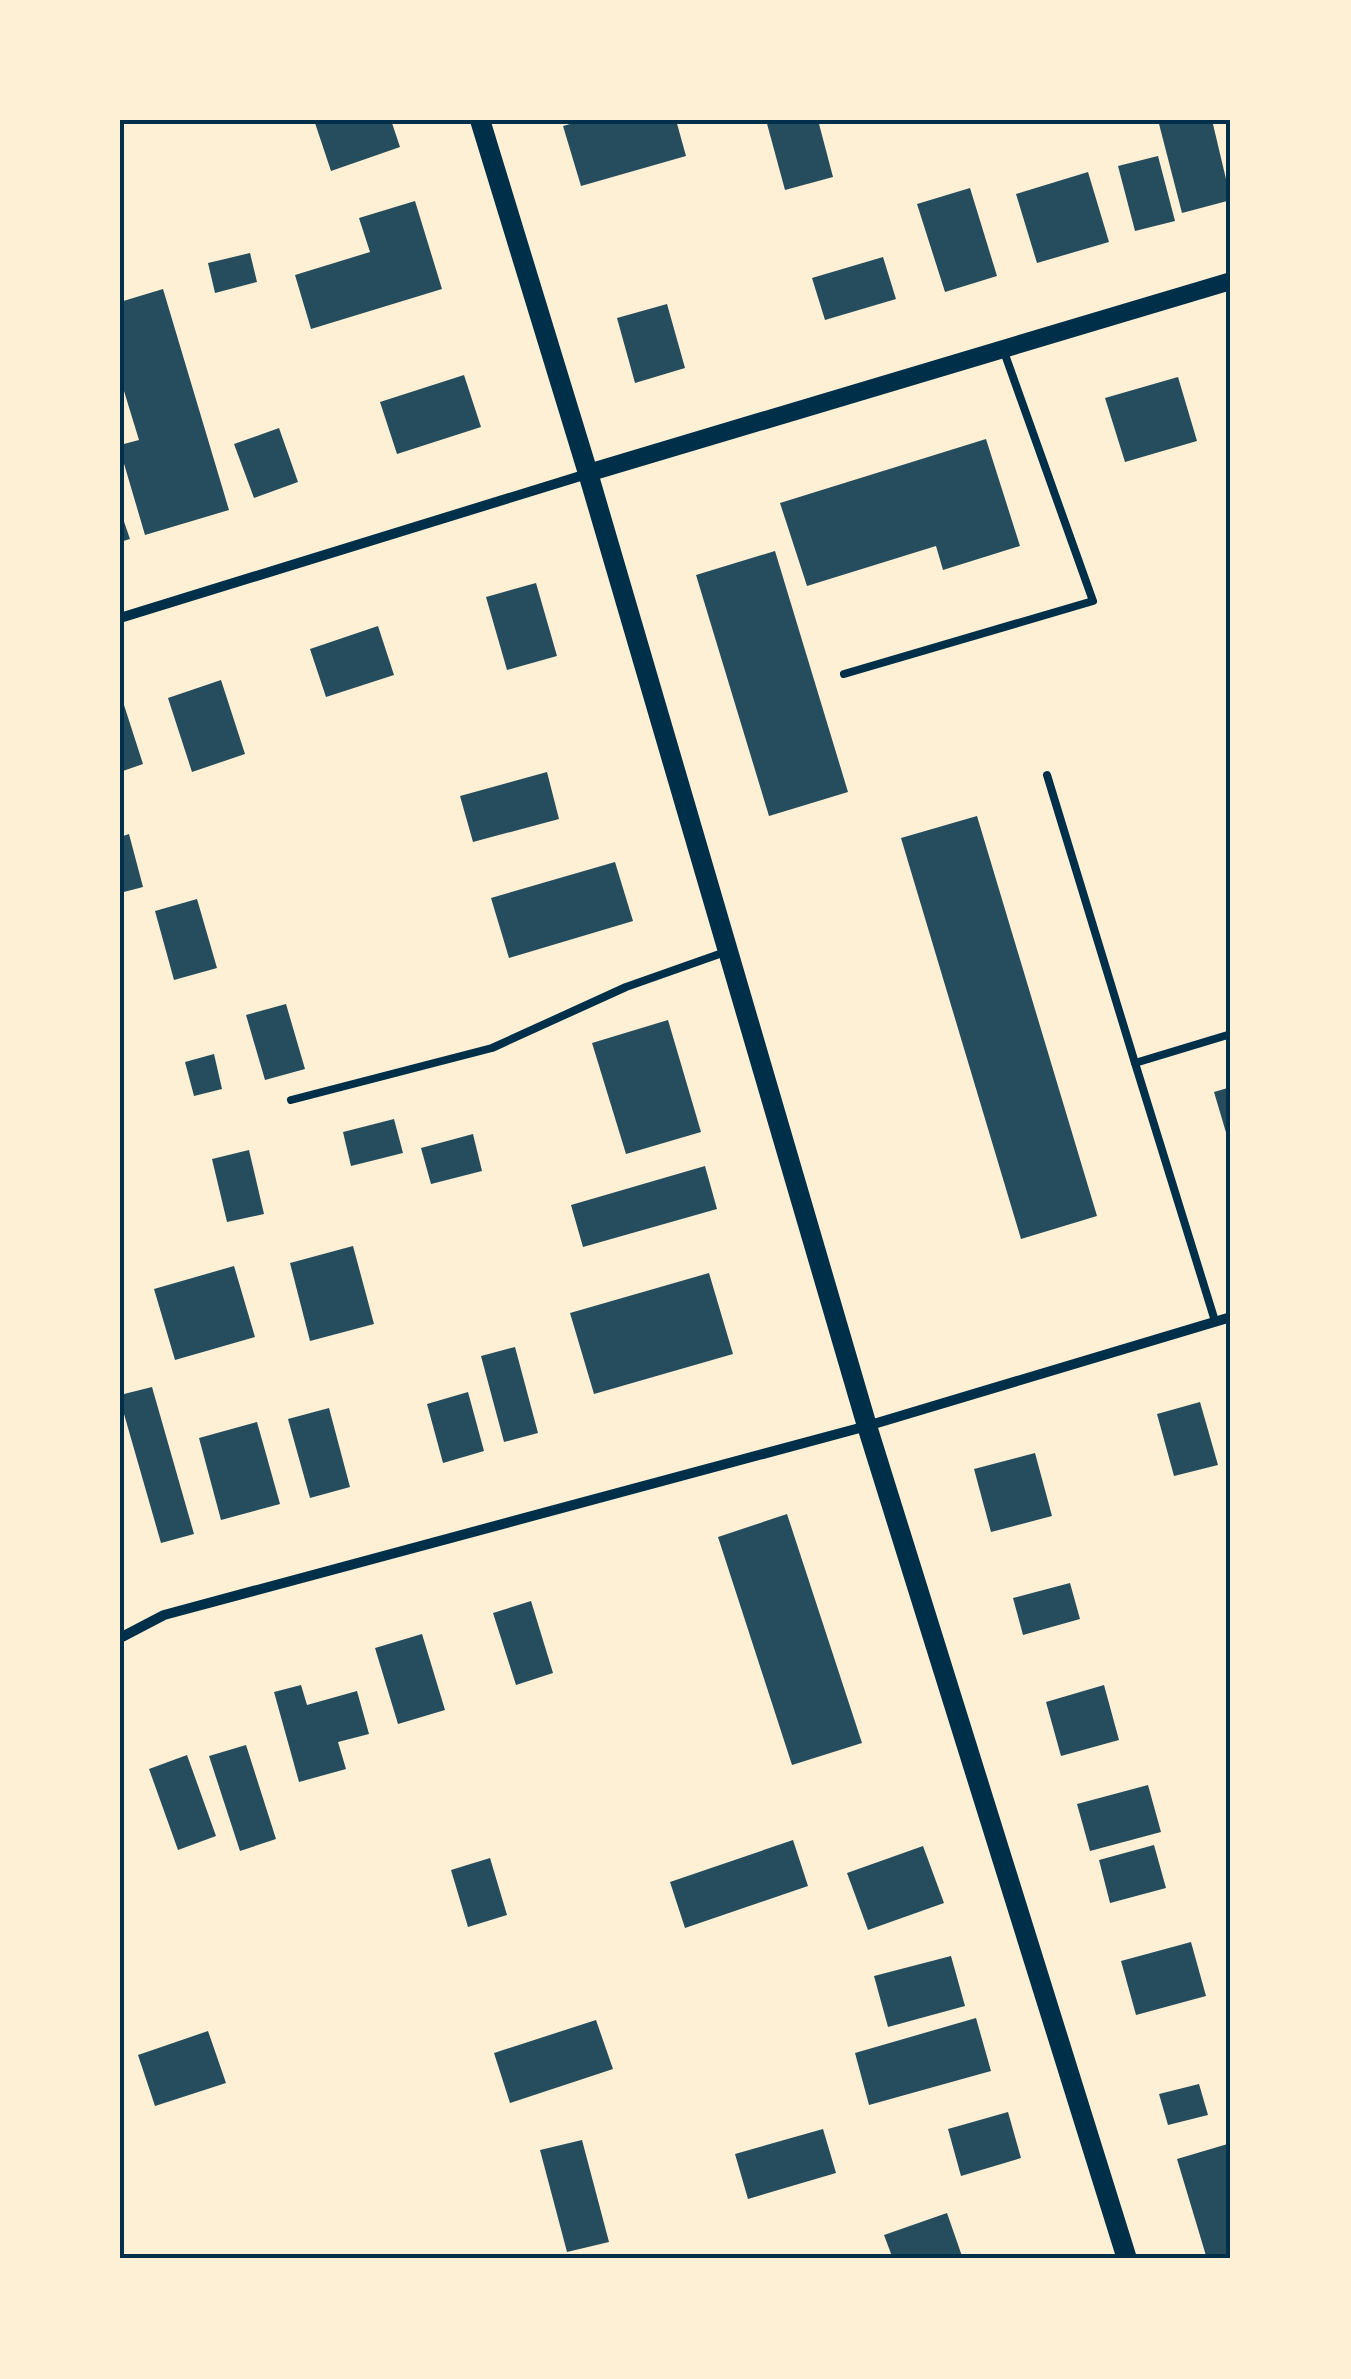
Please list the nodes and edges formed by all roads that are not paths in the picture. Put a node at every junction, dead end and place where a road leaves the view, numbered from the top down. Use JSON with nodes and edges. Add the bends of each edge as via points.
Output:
{"nodes":[{"id":1,"x":480,"y":120,"type":"edge"},
{"id":2,"x":1231,"y":281,"type":"edge"},
{"id":3,"x":1003,"y":349,"type":"junction"},
{"id":4,"x":588,"y":474,"type":"junction"},
{"id":5,"x":120,"y":618,"type":"edge"},
{"id":6,"x":844,"y":674,"type":"dead end"},
{"id":7,"x":1047,"y":775,"type":"dead end"},
{"id":8,"x":728,"y":951,"type":"junction"},
{"id":9,"x":1231,"y":1034,"type":"edge"},
{"id":10,"x":1135,"y":1063,"type":"junction"},
{"id":11,"x":291,"y":1100,"type":"dead end"},
{"id":12,"x":1231,"y":1316,"type":"edge"},
{"id":13,"x":1215,"y":1322,"type":"junction"},
{"id":14,"x":867,"y":1426,"type":"junction"},
{"id":15,"x":120,"y":1638,"type":"edge"},
{"id":16,"x":1127,"y":2259,"type":"edge"}],
"edges":[{"from":1,"to":4,"type":"main road"},
{"from":2,"to":3,"type":"street"},
{"from":3,"to":4,"type":"street"},
{"from":3,"to":6,"type":"lane","via":[[1094,601]]},
{"from":4,"to":5,"type":"street"},
{"from":4,"to":8,"type":"main road"},
{"from":7,"to":10,"type":"lane"},
{"from":8,"to":11,"type":"lane","via":[[626,986],[492,1048]]},
{"from":8,"to":14,"type":"main road"},
{"from":9,"to":10,"type":"lane"},
{"from":10,"to":13,"type":"lane"},
{"from":12,"to":13,"type":"street"},
{"from":13,"to":14,"type":"street"},
{"from":14,"to":15,"type":"street","via":[[164,1615]]},
{"from":14,"to":16,"type":"main road"}]}
